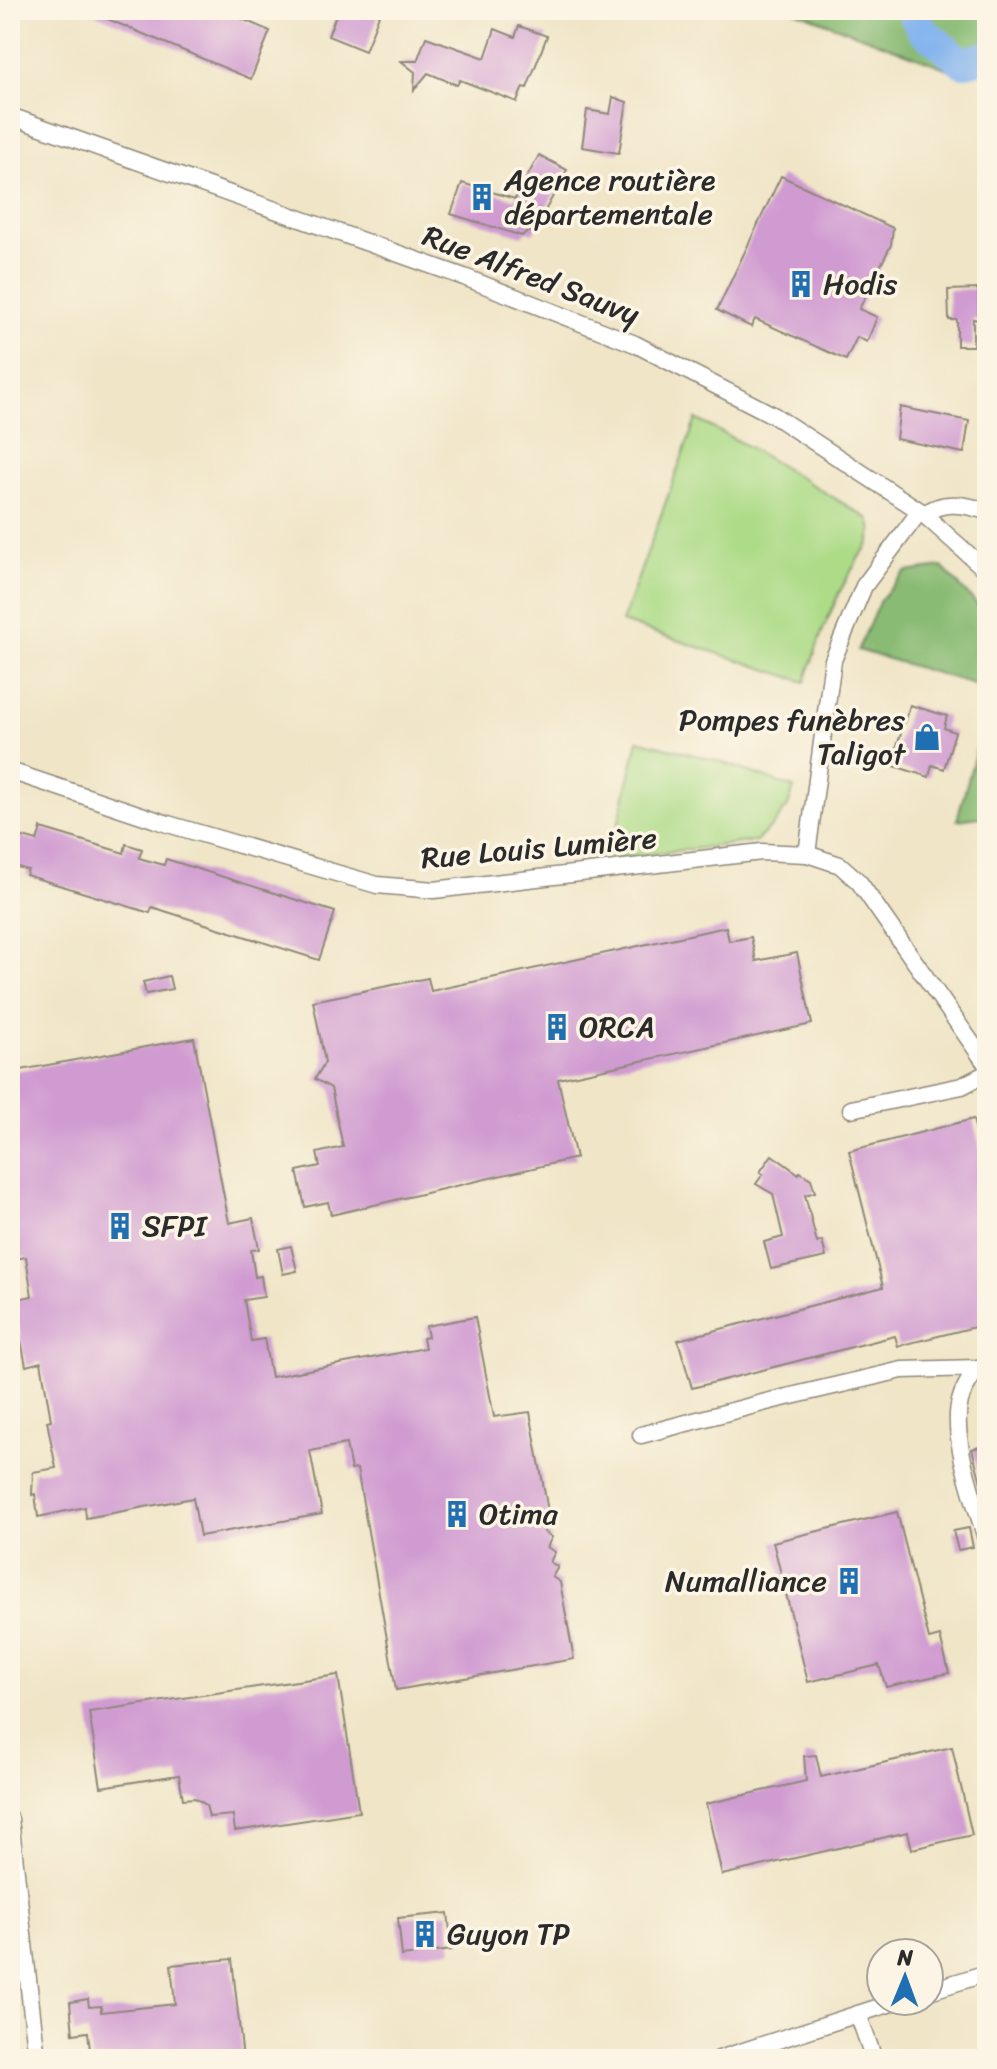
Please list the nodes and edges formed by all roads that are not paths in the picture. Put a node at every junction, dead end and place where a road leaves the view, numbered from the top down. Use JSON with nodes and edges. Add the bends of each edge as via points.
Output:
{"nodes":[{"id":1,"x":10,"y":116,"type":"edge"},
{"id":2,"x":987,"y":511,"type":"edge"},
{"id":3,"x":922,"y":513,"type":"junction"},
{"id":4,"x":987,"y":571,"type":"edge"},
{"id":5,"x":10,"y":771,"type":"edge"},
{"id":6,"x":807,"y":854,"type":"junction"},
{"id":7,"x":987,"y":1065,"type":"edge"},
{"id":8,"x":987,"y":1073,"type":"edge"},
{"id":9,"x":851,"y":1109,"type":"dead end"},
{"id":10,"x":983,"y":1367,"type":"edge"},
{"id":11,"x":641,"y":1435,"type":"dead end"},
{"id":12,"x":987,"y":1542,"type":"edge"},
{"id":13,"x":10,"y":1819,"type":"edge"},
{"id":14,"x":987,"y":1973,"type":"edge"},
{"id":15,"x":945,"y":1986,"type":"edge"},
{"id":16,"x":865,"y":2012,"type":"edge"},
{"id":17,"x":858,"y":2014,"type":"junction"},
{"id":18,"x":37,"y":2059,"type":"edge"},
{"id":19,"x":719,"y":2059,"type":"edge"},
{"id":20,"x":874,"y":2059,"type":"edge"}],
"edges":[{"from":1,"to":3,"type":"street","name":"Rue Alfred Sauvy","via":[[464,277],[635,344],[773,415]]},
{"from":2,"to":3,"type":"street","via":[[954,504]]},
{"from":3,"to":4,"type":"street","name":"Rue Alfred Sauvy"},
{"from":3,"to":6,"type":"street","via":[[864,586],[833,660]]},
{"from":5,"to":6,"type":"street","name":"Rue Louis Lumière","via":[[377,885],[434,890],[762,852]]},
{"from":6,"to":7,"type":"street","name":"Rue Louis Lumière","via":[[840,865],[859,882]]},
{"from":8,"to":9,"type":"street","via":[[962,1086]]},
{"from":10,"to":11,"type":"street","via":[[902,1370]]},
{"from":10,"to":12,"type":"street","via":[[966,1385],[957,1427]]},
{"from":13,"to":18,"type":"street"},
{"from":14,"to":15,"type":"street"},
{"from":16,"to":17,"type":"street"},
{"from":17,"to":19,"type":"street"},
{"from":17,"to":20,"type":"street"}]}
